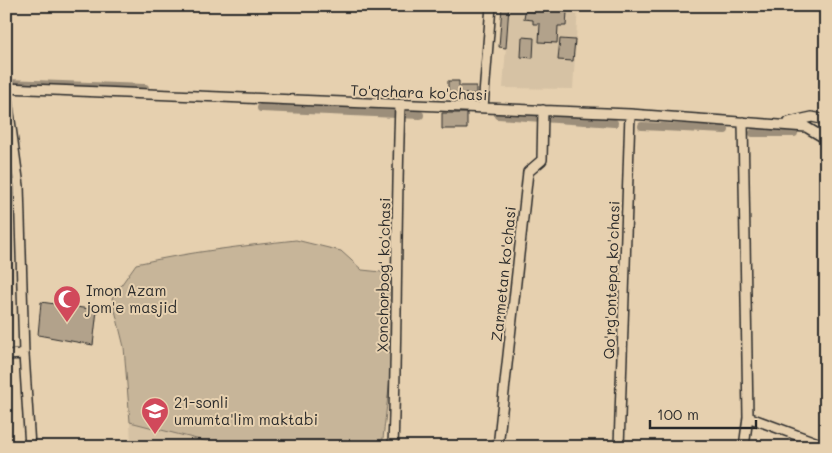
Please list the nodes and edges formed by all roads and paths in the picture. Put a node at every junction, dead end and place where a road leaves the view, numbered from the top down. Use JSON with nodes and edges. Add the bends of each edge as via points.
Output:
{"nodes":[{"id":1,"x":492,"y":6,"type":"edge"},
{"id":2,"x":6,"y":90,"type":"edge"},
{"id":3,"x":400,"y":104,"type":"junction"},
{"id":4,"x":483,"y":108,"type":"junction"},
{"id":5,"x":543,"y":110,"type":"junction"},
{"id":6,"x":630,"y":114,"type":"junction"},
{"id":7,"x":826,"y":120,"type":"edge"},
{"id":8,"x":743,"y":122,"type":"junction"},
{"id":9,"x":779,"y":125,"type":"junction"},
{"id":10,"x":826,"y":139,"type":"edge"},
{"id":11,"x":24,"y":354,"type":"junction"},
{"id":12,"x":6,"y":355,"type":"edge"},
{"id":13,"x":748,"y":417,"type":"junction"},
{"id":14,"x":826,"y":446,"type":"edge"},
{"id":15,"x":30,"y":447,"type":"edge"},
{"id":16,"x":393,"y":447,"type":"edge"},
{"id":17,"x":498,"y":447,"type":"edge"},
{"id":18,"x":619,"y":447,"type":"edge"},
{"id":19,"x":744,"y":447,"type":"edge"}],
"edges":[{"from":1,"to":4,"type":"street"},
{"from":2,"to":3,"type":"street","name":"To'qchara ko'chasi"},
{"from":2,"to":11,"type":"street","via":[[19,186]]},
{"from":3,"to":4,"type":"street","name":"To'qchara ko'chasi"},
{"from":3,"to":16,"type":"street","name":"Xonchorbog' ko'chasi"},
{"from":4,"to":5,"type":"street","name":"To'qchara ko'chasi"},
{"from":5,"to":6,"type":"street","name":"To'qchara ko'chasi"},
{"from":5,"to":17,"type":"street","name":"Zarmetan ko'chasi","via":[[542,160],[528,172]]},
{"from":6,"to":8,"type":"street","name":"To'qchara ko'chasi"},
{"from":6,"to":18,"type":"street","name":"Qo'rg'ontepa ko'chasi"},
{"from":7,"to":9,"type":"street","via":[[812,117]]},
{"from":8,"to":9,"type":"street","name":"To'qchara ko'chasi"},
{"from":8,"to":13,"type":"street"},
{"from":9,"to":10,"type":"street","name":"To'qchara ko'chasi","via":[[806,126]]},
{"from":11,"to":12,"type":"street"},
{"from":11,"to":15,"type":"street"},
{"from":13,"to":14,"type":"street"},
{"from":13,"to":19,"type":"street"}]}
